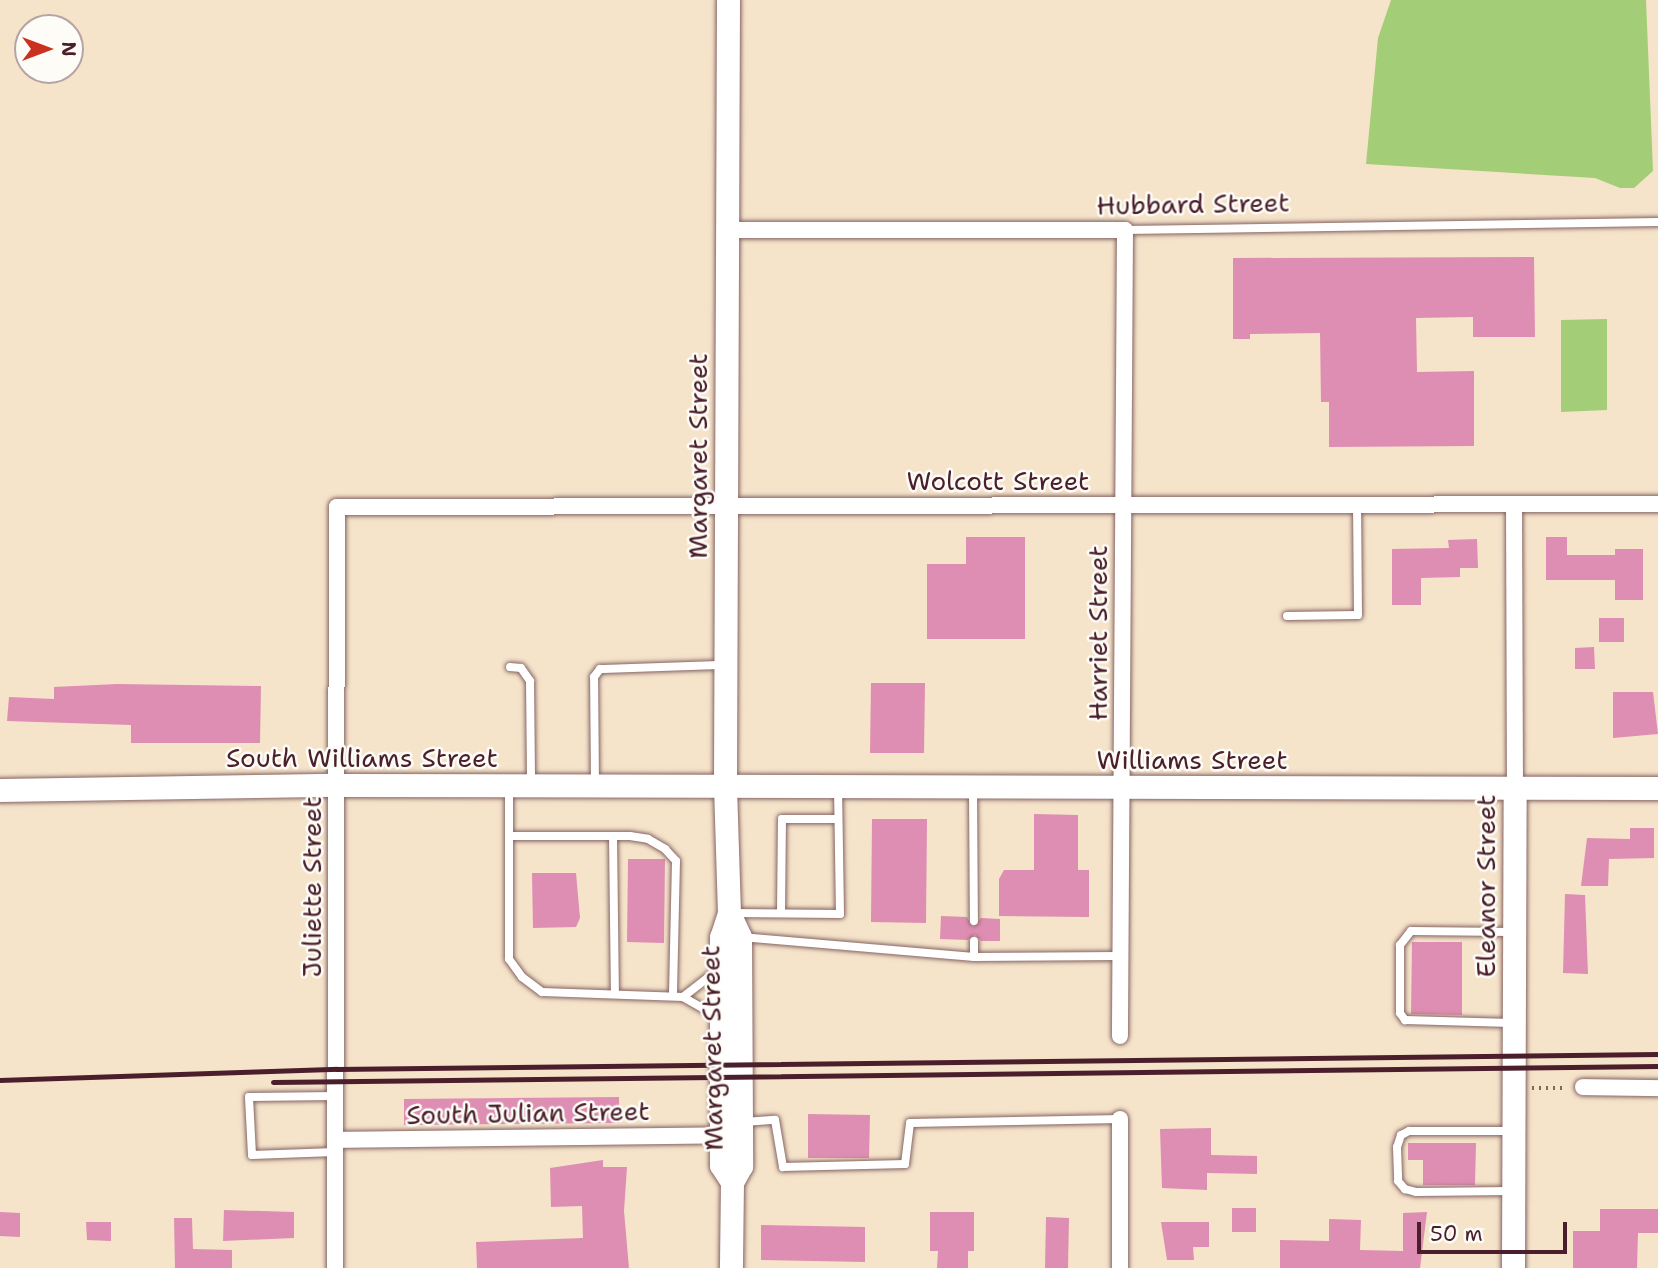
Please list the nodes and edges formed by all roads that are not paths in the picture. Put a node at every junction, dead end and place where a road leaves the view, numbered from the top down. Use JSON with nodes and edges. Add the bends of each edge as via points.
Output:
{"nodes":[{"id":1,"x":728,"y":0,"type":"edge"},
{"id":2,"x":1658,"y":222,"type":"edge"},
{"id":3,"x":729,"y":230,"type":"junction"},
{"id":4,"x":1125,"y":230,"type":"junction"},
{"id":5,"x":1658,"y":504,"type":"edge"},
{"id":6,"x":1124,"y":505,"type":"junction"},
{"id":7,"x":1357,"y":505,"type":"junction"},
{"id":8,"x":1514,"y":505,"type":"junction"},
{"id":9,"x":725,"y":506,"type":"junction"},
{"id":10,"x":337,"y":507,"type":"joint"},
{"id":11,"x":1287,"y":616,"type":"dead end"},
{"id":12,"x":725,"y":665,"type":"junction"},
{"id":13,"x":510,"y":667,"type":"dead end"},
{"id":14,"x":337,"y":785,"type":"junction"},
{"id":15,"x":520,"y":785,"type":"junction"},
{"id":16,"x":595,"y":786,"type":"junction"},
{"id":17,"x":725,"y":786,"type":"junction"},
{"id":18,"x":838,"y":786,"type":"junction"},
{"id":19,"x":973,"y":787,"type":"junction"},
{"id":20,"x":1121,"y":787,"type":"junction"},
{"id":21,"x":1658,"y":788,"type":"edge"},
{"id":22,"x":1515,"y":789,"type":"junction"},
{"id":23,"x":0,"y":790,"type":"edge"},
{"id":24,"x":838,"y":819,"type":"junction"},
{"id":25,"x":509,"y":836,"type":"junction"},
{"id":26,"x":612,"y":836,"type":"junction"},
{"id":27,"x":729,"y":913,"type":"junction"},
{"id":28,"x":781,"y":913,"type":"junction"},
{"id":29,"x":974,"y":920,"type":"dead end"},
{"id":30,"x":1514,"y":932,"type":"junction"},
{"id":31,"x":731,"y":937,"type":"junction"},
{"id":32,"x":974,"y":942,"type":"dead end"},
{"id":33,"x":1120,"y":956,"type":"junction"},
{"id":34,"x":975,"y":957,"type":"junction"},
{"id":35,"x":721,"y":967,"type":"junction"},
{"id":36,"x":615,"y":994,"type":"junction"},
{"id":37,"x":673,"y":996,"type":"junction"},
{"id":38,"x":683,"y":997,"type":"junction"},
{"id":39,"x":721,"y":1018,"type":"junction"},
{"id":40,"x":1513,"y":1023,"type":"junction"},
{"id":41,"x":1120,"y":1036,"type":"dead end"},
{"id":42,"x":1583,"y":1087,"type":"road end"},
{"id":43,"x":1658,"y":1087,"type":"edge"},
{"id":44,"x":336,"y":1096,"type":"junction"},
{"id":45,"x":1120,"y":1119,"type":"joint"},
{"id":46,"x":741,"y":1122,"type":"junction"},
{"id":47,"x":1513,"y":1131,"type":"junction"},
{"id":48,"x":721,"y":1135,"type":"junction"},
{"id":49,"x":335,"y":1146,"type":"junction"},
{"id":50,"x":732,"y":1182,"type":"junction"},
{"id":51,"x":1513,"y":1191,"type":"junction"},
{"id":52,"x":335,"y":1268,"type":"edge"},
{"id":53,"x":731,"y":1268,"type":"edge"},
{"id":54,"x":1120,"y":1268,"type":"edge"},
{"id":55,"x":1513,"y":1268,"type":"edge"}],
"edges":[{"from":1,"to":3,"type":"street","name":"Margaret Street"},
{"from":2,"to":4,"type":"lane","name":"Hubbard Street"},
{"from":3,"to":4,"type":"street","name":"Hubbard Street"},
{"from":3,"to":9,"type":"street","name":"Margaret Street"},
{"from":4,"to":6,"type":"street","name":"Harriet Street"},
{"from":5,"to":8,"type":"street","name":"Wolcott Street"},
{"from":6,"to":7,"type":"street","name":"Wolcott Street"},
{"from":6,"to":9,"type":"street","name":"Wolcott Street"},
{"from":6,"to":20,"type":"street","name":"Harriet Street"},
{"from":7,"to":8,"type":"street","name":"Wolcott Street"},
{"from":7,"to":11,"type":"lane","via":[[1358,615]]},
{"from":8,"to":22,"type":"street","name":"Eleanor Street"},
{"from":9,"to":10,"type":"street","name":"Wolcott Street"},
{"from":9,"to":12,"type":"street","name":"Margaret Street"},
{"from":10,"to":14,"type":"street","name":"Juliette Street"},
{"from":12,"to":16,"type":"lane","via":[[600,669],[594,677]]},
{"from":12,"to":17,"type":"street","name":"Margaret Street"},
{"from":13,"to":15,"type":"lane","via":[[521,668],[530,681]]},
{"from":14,"to":15,"type":"street","name":"South Williams Street"},
{"from":14,"to":23,"type":"street","name":"South Williams Street"},
{"from":14,"to":44,"type":"street","name":"Juliette Street"},
{"from":15,"to":16,"type":"street","name":"South Williams Street"},
{"from":15,"to":25,"type":"lane"},
{"from":16,"to":17,"type":"street","name":"South Williams Street"},
{"from":17,"to":18,"type":"street","name":"Williams Street"},
{"from":17,"to":27,"type":"street","name":"Margaret Street"},
{"from":18,"to":19,"type":"street","name":"Williams Street"},
{"from":18,"to":24,"type":"lane"},
{"from":19,"to":20,"type":"street","name":"Williams Street"},
{"from":19,"to":29,"type":"lane"},
{"from":20,"to":22,"type":"street","name":"Williams Street"},
{"from":20,"to":33,"type":"street","name":"Harriet Street"},
{"from":21,"to":22,"type":"street","name":"Williams Street"},
{"from":22,"to":30,"type":"street","name":"Eleanor Street"},
{"from":24,"to":28,"type":"lane","via":[[782,819]]},
{"from":24,"to":28,"type":"lane","via":[[840,914]]},
{"from":25,"to":26,"type":"lane"},
{"from":25,"to":36,"type":"lane","via":[[509,959],[522,977],[542,992]]},
{"from":26,"to":36,"type":"lane"},
{"from":26,"to":37,"type":"lane","via":[[648,839],[676,861]]},
{"from":27,"to":28,"type":"lane"},
{"from":27,"to":31,"type":"street","name":"Margaret Street"},
{"from":30,"to":40,"type":"street","name":"Eleanor Street"},
{"from":30,"to":40,"type":"lane","via":[[1410,931],[1400,944],[1401,1013],[1405,1020]]},
{"from":31,"to":34,"type":"lane"},
{"from":31,"to":35,"type":"street","name":"Margaret Street"},
{"from":31,"to":46,"type":"street","name":"Margaret Street"},
{"from":32,"to":34,"type":"lane"},
{"from":33,"to":34,"type":"lane"},
{"from":33,"to":41,"type":"street","name":"Harriet Street"},
{"from":35,"to":38,"type":"lane","via":[[705,975]]},
{"from":35,"to":39,"type":"street","name":"Margaret Street"},
{"from":36,"to":37,"type":"lane"},
{"from":37,"to":38,"type":"lane"},
{"from":38,"to":39,"type":"lane"},
{"from":39,"to":48,"type":"street","name":"Margaret Street"},
{"from":40,"to":47,"type":"street","name":"Eleanor Street"},
{"from":42,"to":43,"type":"street"},
{"from":44,"to":49,"type":"street","name":"Juliette Street"},
{"from":44,"to":49,"type":"lane","via":[[249,1097],[252,1155]]},
{"from":45,"to":46,"type":"lane","via":[[910,1123],[905,1164],[783,1167],[775,1120]]},
{"from":45,"to":54,"type":"street"},
{"from":46,"to":50,"type":"street","name":"Margaret Street","via":[[741,1166]]},
{"from":47,"to":51,"type":"street","name":"Eleanor Street"},
{"from":47,"to":51,"type":"lane","via":[[1409,1131],[1401,1135],[1397,1147],[1398,1181],[1405,1189]]},
{"from":48,"to":49,"type":"street","name":"South Julian Street"},
{"from":48,"to":50,"type":"street","name":"Margaret Street","via":[[721,1165]]},
{"from":49,"to":52,"type":"street","name":"Juliette Street"},
{"from":50,"to":53,"type":"street","name":"Margaret Street"},
{"from":51,"to":55,"type":"street","name":"Eleanor Street"}]}
